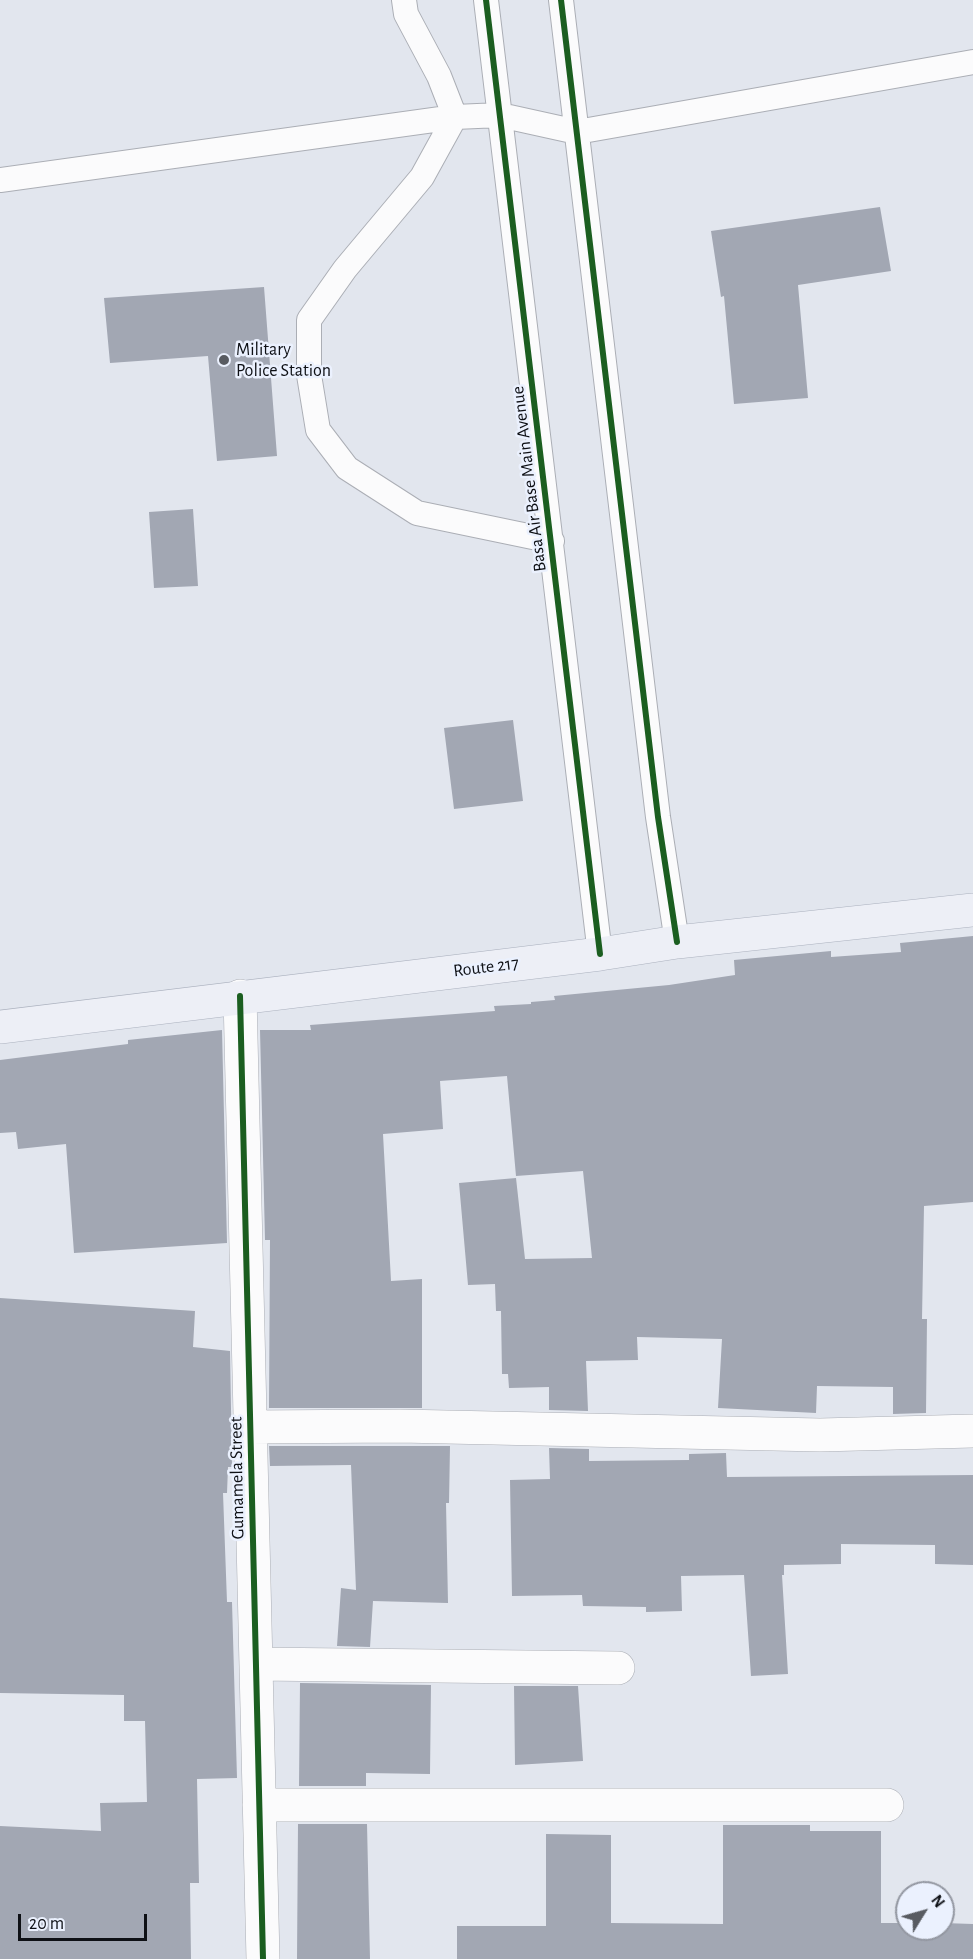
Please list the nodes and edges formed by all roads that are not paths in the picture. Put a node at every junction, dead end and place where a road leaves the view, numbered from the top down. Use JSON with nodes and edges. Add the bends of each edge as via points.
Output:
{"nodes":[{"id":1,"x":404,"y":0,"type":"edge"},
{"id":2,"x":486,"y":0,"type":"edge"},
{"id":3,"x":561,"y":0,"type":"edge"},
{"id":4,"x":973,"y":62,"type":"edge"},
{"id":5,"x":500,"y":115,"type":"junction"},
{"id":6,"x":455,"y":117,"type":"junction"},
{"id":7,"x":577,"y":132,"type":"junction"},
{"id":8,"x":0,"y":180,"type":"edge"},
{"id":9,"x":552,"y":541,"type":"junction"},
{"id":10,"x":973,"y":910,"type":"edge"},
{"id":11,"x":677,"y":942,"type":"junction"},
{"id":12,"x":600,"y":954,"type":"junction"},
{"id":13,"x":240,"y":996,"type":"junction"},
{"id":14,"x":0,"y":1027,"type":"edge"},
{"id":15,"x":251,"y":1427,"type":"junction"},
{"id":16,"x":973,"y":1431,"type":"edge"},
{"id":17,"x":256,"y":1664,"type":"junction"},
{"id":18,"x":618,"y":1668,"type":"dead end"},
{"id":19,"x":259,"y":1805,"type":"junction"},
{"id":20,"x":887,"y":1805,"type":"dead end"},
{"id":21,"x":263,"y":1959,"type":"edge"}],
"edges":[{"from":1,"to":6,"type":"lane","via":[[406,14],[439,76]]},
{"from":2,"to":5,"type":"lane","name":"Basa Air Base Main Avenue"},
{"from":3,"to":7,"type":"lane"},
{"from":4,"to":7,"type":"lane"},
{"from":5,"to":6,"type":"lane"},
{"from":5,"to":7,"type":"lane"},
{"from":5,"to":9,"type":"lane","name":"Basa Air Base Main Avenue"},
{"from":6,"to":8,"type":"lane"},
{"from":6,"to":9,"type":"lane","via":[[422,177],[345,269],[309,320],[309,375],[318,429],[347,468],[417,513]]},
{"from":7,"to":11,"type":"lane","via":[[656,806]]},
{"from":9,"to":12,"type":"lane","name":"Basa Air Base Main Avenue"},
{"from":10,"to":11,"type":"main road","name":"Route 217"},
{"from":11,"to":12,"type":"main road","name":"Route 217"},
{"from":12,"to":13,"type":"main road","name":"Route 217"},
{"from":13,"to":14,"type":"main road","name":"Route 217"},
{"from":13,"to":15,"type":"street","name":"Gumamela Street"},
{"from":15,"to":16,"type":"street","via":[[400,1426],[820,1435]]},
{"from":15,"to":17,"type":"street","name":"Gumamela Street"},
{"from":17,"to":18,"type":"street"},
{"from":17,"to":19,"type":"street","name":"Gumamela Street"},
{"from":19,"to":20,"type":"street"},
{"from":19,"to":21,"type":"street","name":"Gumamela Street"}]}
